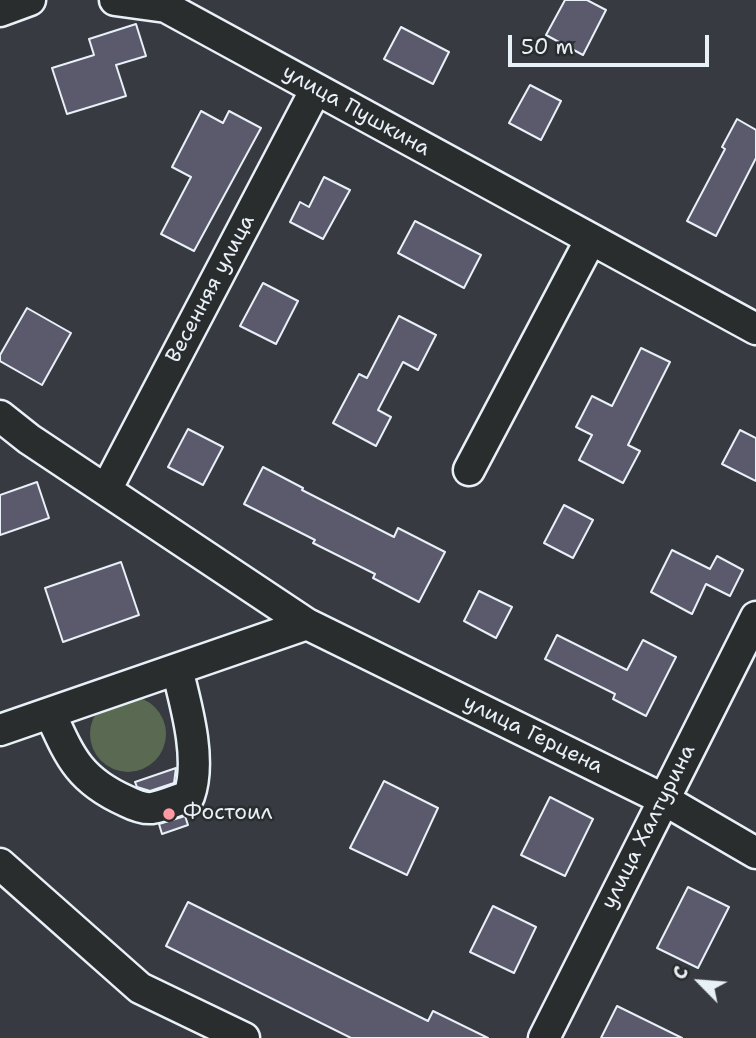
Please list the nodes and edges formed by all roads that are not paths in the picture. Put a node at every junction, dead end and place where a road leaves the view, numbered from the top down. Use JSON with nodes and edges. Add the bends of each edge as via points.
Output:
{"nodes":[{"id":1,"x":30,"y":0,"type":"edge"},
{"id":2,"x":115,"y":0,"type":"edge"},
{"id":3,"x":0,"y":11,"type":"edge"},
{"id":4,"x":316,"y":89,"type":"junction"},
{"id":5,"x":591,"y":239,"type":"junction"},
{"id":6,"x":756,"y":329,"type":"edge"},
{"id":7,"x":0,"y":416,"type":"edge"},
{"id":8,"x":29,"y":439,"type":"junction"},
{"id":9,"x":0,"y":449,"type":"edge"},
{"id":10,"x":469,"y":470,"type":"dead end"},
{"id":11,"x":106,"y":490,"type":"junction"},
{"id":12,"x":756,"y":617,"type":"edge"},
{"id":13,"x":307,"y":624,"type":"junction"},
{"id":14,"x":177,"y":669,"type":"junction"},
{"id":15,"x":50,"y":713,"type":"junction"},
{"id":16,"x":0,"y":730,"type":"edge"},
{"id":17,"x":663,"y":799,"type":"junction"},
{"id":18,"x":756,"y":853,"type":"edge"},
{"id":19,"x":0,"y":864,"type":"edge"},
{"id":20,"x":244,"y":1038,"type":"edge"},
{"id":21,"x":544,"y":1038,"type":"edge"}],
"edges":[{"from":1,"to":3,"type":"street"},
{"from":2,"to":4,"type":"street","name":"улица Пушкина","via":[[166,7]]},
{"from":4,"to":5,"type":"street","name":"улица Пушкина"},
{"from":4,"to":11,"type":"street","name":"Весенняя улица"},
{"from":5,"to":6,"type":"street","name":"улица Пушкина"},
{"from":5,"to":10,"type":"street"},
{"from":7,"to":8,"type":"street","name":"улица Герцена"},
{"from":8,"to":9,"type":"street"},
{"from":8,"to":11,"type":"street","name":"улица Герцена"},
{"from":11,"to":13,"type":"street","name":"улица Герцена"},
{"from":12,"to":17,"type":"street","name":"улица Халтурина"},
{"from":13,"to":14,"type":"street"},
{"from":13,"to":17,"type":"street","name":"улица Герцена"},
{"from":14,"to":15,"type":"street"},
{"from":14,"to":15,"type":"street","via":[[192,740],[189,796],[150,808],[107,793],[71,758]]},
{"from":15,"to":16,"type":"street"},
{"from":17,"to":18,"type":"street","name":"улица Герцена"},
{"from":17,"to":21,"type":"street","name":"улица Халтурина"},
{"from":19,"to":20,"type":"street","via":[[140,988]]}]}
